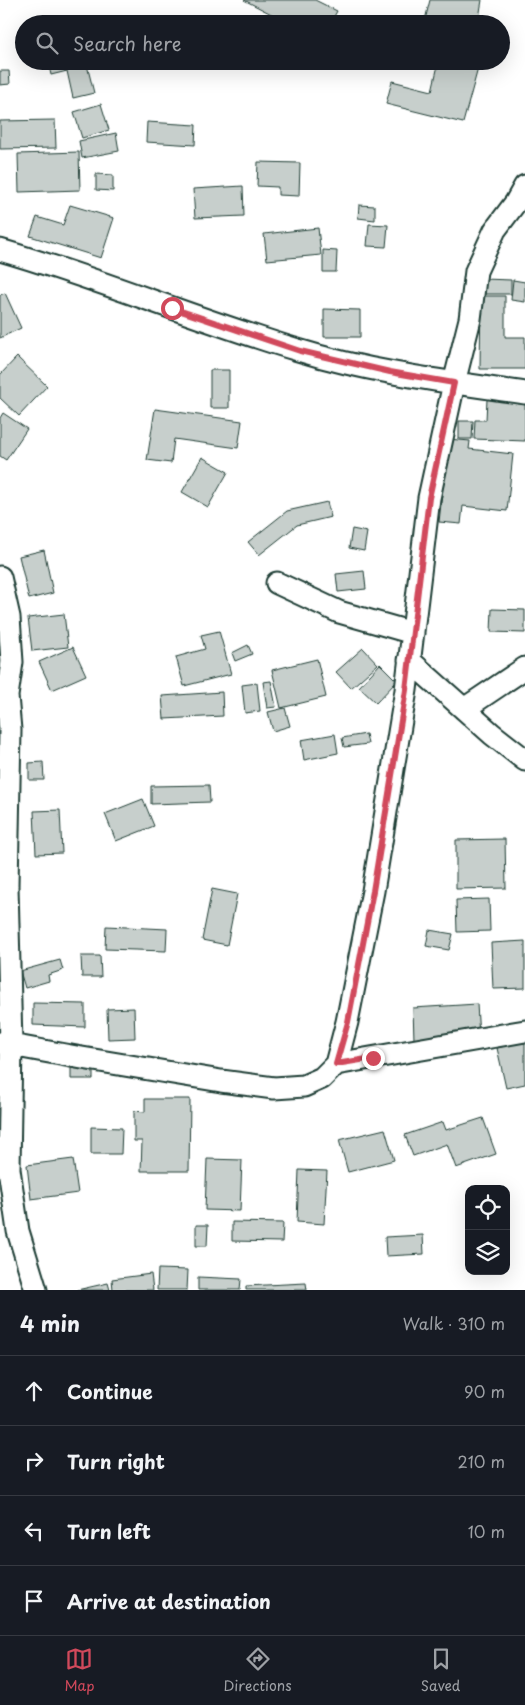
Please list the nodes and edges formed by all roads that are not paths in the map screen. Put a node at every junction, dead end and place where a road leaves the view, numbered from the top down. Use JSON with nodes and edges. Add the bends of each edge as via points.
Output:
{"nodes":[{"id":1,"x":525,"y":186,"type":"edge"},
{"id":2,"x":0,"y":250,"type":"edge"},
{"id":3,"x":454,"y":383,"type":"junction"},
{"id":4,"x":525,"y":393,"type":"edge"},
{"id":5,"x":0,"y":577,"type":"edge"},
{"id":6,"x":277,"y":583,"type":"dead end"},
{"id":7,"x":413,"y":633,"type":"junction"},
{"id":8,"x":409,"y":660,"type":"junction"},
{"id":9,"x":525,"y":668,"type":"edge"},
{"id":10,"x":3,"y":696,"type":"edge"},
{"id":11,"x":464,"y":709,"type":"junction"},
{"id":12,"x":525,"y":760,"type":"edge"},
{"id":13,"x":525,"y":1031,"type":"edge"},
{"id":14,"x":6,"y":1043,"type":"edge"},
{"id":15,"x":336,"y":1064,"type":"junction"},
{"id":16,"x":36,"y":1290,"type":"edge"}],
"edges":[{"from":1,"to":3,"type":"street","via":[[495,230],[476,271],[470,319]]},
{"from":2,"to":3,"type":"street","via":[[300,351]]},
{"from":3,"to":4,"type":"street"},
{"from":3,"to":7,"type":"street","via":[[429,498]]},
{"from":5,"to":10,"type":"street","via":[[9,617],[12,662]]},
{"from":6,"to":7,"type":"street","via":[[339,612]]},
{"from":7,"to":8,"type":"street"},
{"from":8,"to":11,"type":"street"},
{"from":8,"to":15,"type":"street","via":[[373,891],[348,1022]]},
{"from":9,"to":11,"type":"street"},
{"from":10,"to":14,"type":"street","via":[[10,730]]},
{"from":11,"to":12,"type":"street"},
{"from":13,"to":15,"type":"street"},
{"from":14,"to":15,"type":"street","via":[[92,1060],[274,1088],[304,1086],[322,1078]]},
{"from":14,"to":16,"type":"street","via":[[9,1169],[18,1230]]}]}
